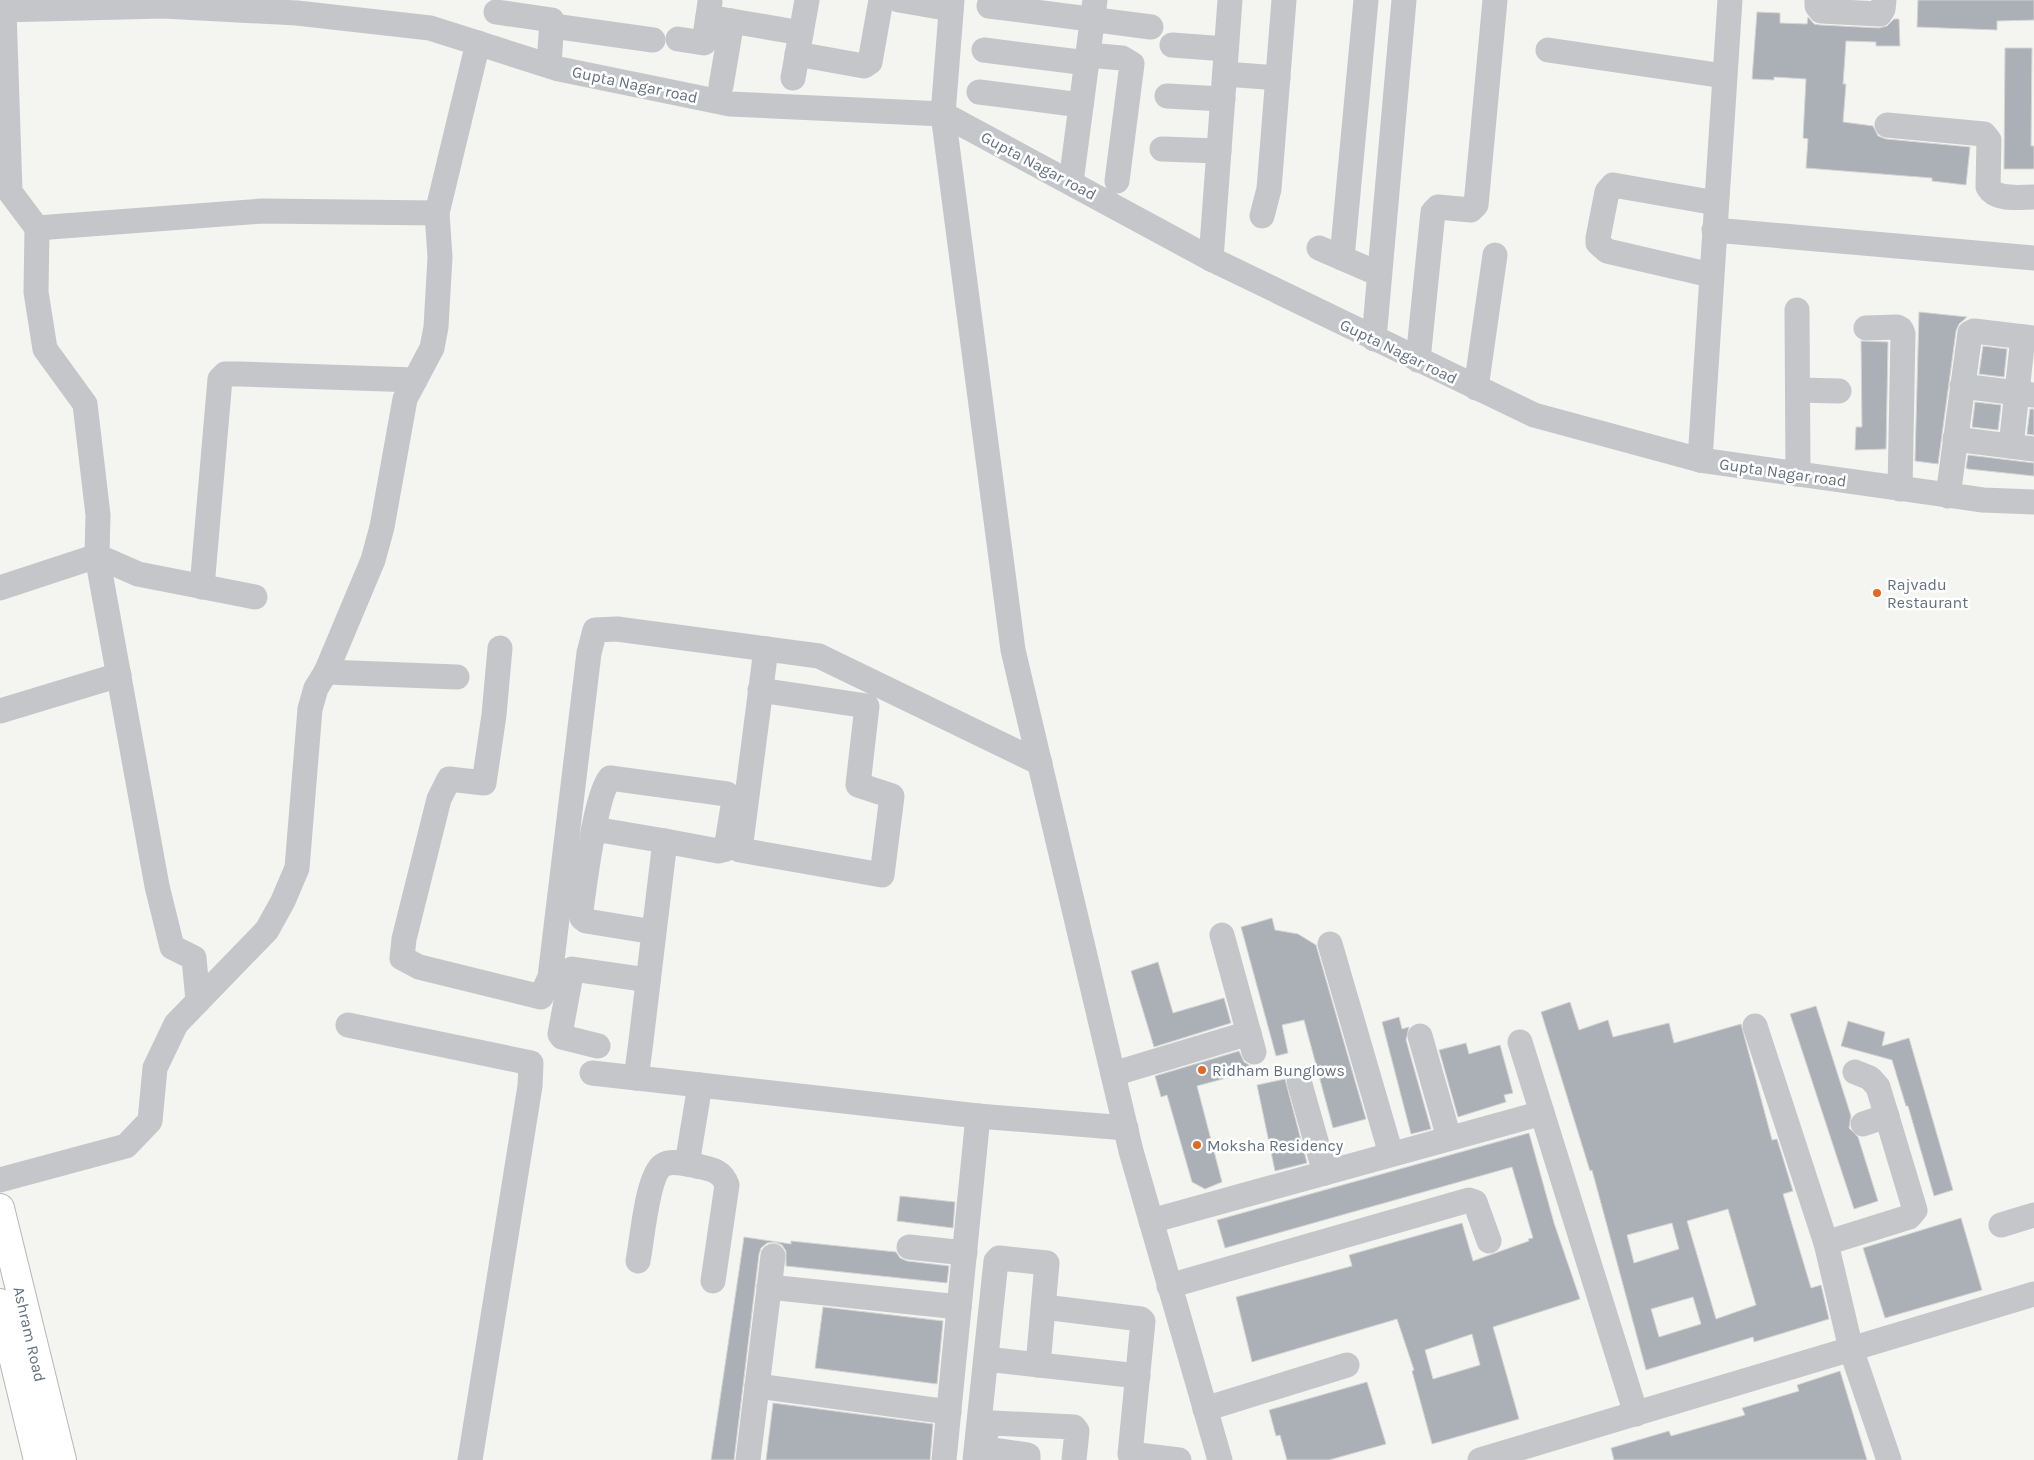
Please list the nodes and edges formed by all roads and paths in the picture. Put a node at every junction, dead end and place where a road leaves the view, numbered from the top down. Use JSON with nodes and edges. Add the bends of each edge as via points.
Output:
{"nodes":[{"id":1,"x":807,"y":0,"type":"edge"},
{"id":2,"x":881,"y":0,"type":"edge"},
{"id":3,"x":899,"y":0,"type":"edge"},
{"id":4,"x":1230,"y":0,"type":"edge"},
{"id":5,"x":1284,"y":0,"type":"edge"},
{"id":6,"x":1366,"y":0,"type":"edge"},
{"id":7,"x":1404,"y":0,"type":"edge"},
{"id":8,"x":1495,"y":0,"type":"edge"},
{"id":9,"x":1730,"y":0,"type":"edge"},
{"id":10,"x":1817,"y":0,"type":"edge"},
{"id":11,"x":1884,"y":0,"type":"edge"},
{"id":12,"x":205,"y":4,"type":"edge"},
{"id":13,"x":952,"y":5,"type":"edge"},
{"id":14,"x":497,"y":6,"type":"edge"},
{"id":15,"x":990,"y":6,"type":"dead end"},
{"id":16,"x":2,"y":10,"type":"edge"},
{"id":17,"x":1094,"y":10,"type":"edge"},
{"id":18,"x":717,"y":13,"type":"edge"},
{"id":19,"x":553,"y":26,"type":"junction"},
{"id":20,"x":1151,"y":27,"type":"dead end"},
{"id":21,"x":678,"y":39,"type":"dead end"},
{"id":22,"x":652,"y":40,"type":"dead end"},
{"id":23,"x":486,"y":45,"type":"junction"},
{"id":24,"x":1172,"y":45,"type":"dead end"},
{"id":25,"x":1226,"y":49,"type":"junction"},
{"id":26,"x":984,"y":50,"type":"dead end"},
{"id":27,"x":1548,"y":50,"type":"dead end"},
{"id":28,"x":797,"y":55,"type":"junction"},
{"id":29,"x":1087,"y":59,"type":"junction"},
{"id":30,"x":549,"y":65,"type":"junction"},
{"id":31,"x":1225,"y":74,"type":"junction"},
{"id":32,"x":1724,"y":76,"type":"junction"},
{"id":33,"x":1278,"y":78,"type":"junction"},
{"id":34,"x":721,"y":86,"type":"dead end"},
{"id":35,"x":1358,"y":89,"type":"junction"},
{"id":36,"x":979,"y":92,"type":"dead end"},
{"id":37,"x":1396,"y":93,"type":"junction"},
{"id":38,"x":1167,"y":96,"type":"dead end"},
{"id":39,"x":1223,"y":99,"type":"junction"},
{"id":40,"x":1081,"y":105,"type":"junction"},
{"id":41,"x":943,"y":114,"type":"junction"},
{"id":42,"x":1887,"y":125,"type":"dead end"},
{"id":43,"x":1162,"y":149,"type":"dead end"},
{"id":44,"x":1219,"y":152,"type":"junction"},
{"id":45,"x":1117,"y":181,"type":"dead end"},
{"id":46,"x":1071,"y":182,"type":"junction"},
{"id":47,"x":2034,"y":197,"type":"edge"},
{"id":48,"x":1716,"y":203,"type":"junction"},
{"id":49,"x":437,"y":213,"type":"junction"},
{"id":50,"x":1262,"y":216,"type":"dead end"},
{"id":51,"x":37,"y":228,"type":"junction"},
{"id":52,"x":1714,"y":230,"type":"junction"},
{"id":53,"x":1320,"y":248,"type":"dead end"},
{"id":54,"x":1495,"y":255,"type":"dead end"},
{"id":55,"x":1342,"y":258,"type":"junction"},
{"id":56,"x":2034,"y":258,"type":"edge"},
{"id":57,"x":1211,"y":259,"type":"junction"},
{"id":58,"x":1379,"y":274,"type":"junction"},
{"id":59,"x":1711,"y":275,"type":"junction"},
{"id":60,"x":1797,"y":310,"type":"dead end"},
{"id":61,"x":1866,"y":328,"type":"dead end"},
{"id":62,"x":2028,"y":337,"type":"edge"},
{"id":63,"x":1374,"y":340,"type":"junction"},
{"id":64,"x":1418,"y":360,"type":"junction"},
{"id":65,"x":415,"y":380,"type":"junction"},
{"id":66,"x":1962,"y":386,"type":"junction"},
{"id":67,"x":1476,"y":388,"type":"junction"},
{"id":68,"x":1798,"y":390,"type":"junction"},
{"id":69,"x":1839,"y":391,"type":"dead end"},
{"id":70,"x":2025,"y":394,"type":"edge"},
{"id":71,"x":1955,"y":439,"type":"junction"},
{"id":72,"x":2022,"y":447,"type":"edge"},
{"id":73,"x":1700,"y":460,"type":"junction"},
{"id":74,"x":1798,"y":474,"type":"junction"},
{"id":75,"x":1900,"y":489,"type":"junction"},
{"id":76,"x":1948,"y":496,"type":"junction"},
{"id":77,"x":2034,"y":502,"type":"edge"},
{"id":78,"x":97,"y":556,"type":"junction"},
{"id":79,"x":202,"y":587,"type":"junction"},
{"id":80,"x":0,"y":588,"type":"edge"},
{"id":81,"x":256,"y":597,"type":"dead end"},
{"id":82,"x":500,"y":648,"type":"dead end"},
{"id":83,"x":766,"y":649,"type":"junction"},
{"id":84,"x":326,"y":672,"type":"junction"},
{"id":85,"x":119,"y":675,"type":"junction"},
{"id":86,"x":458,"y":677,"type":"dead end"},
{"id":87,"x":760,"y":690,"type":"junction"},
{"id":88,"x":0,"y":711,"type":"edge"},
{"id":89,"x":1040,"y":763,"type":"junction"},
{"id":90,"x":594,"y":829,"type":"junction"},
{"id":91,"x":665,"y":841,"type":"junction"},
{"id":92,"x":654,"y":932,"type":"junction"},
{"id":93,"x":1222,"y":935,"type":"dead end"},
{"id":94,"x":1330,"y":944,"type":"dead end"},
{"id":95,"x":648,"y":980,"type":"junction"},
{"id":96,"x":198,"y":1001,"type":"junction"},
{"id":97,"x":348,"y":1025,"type":"dead end"},
{"id":98,"x":1755,"y":1026,"type":"dead end"},
{"id":99,"x":1420,"y":1036,"type":"dead end"},
{"id":100,"x":1520,"y":1042,"type":"dead end"},
{"id":101,"x":598,"y":1046,"type":"dead end"},
{"id":102,"x":1855,"y":1072,"type":"dead end"},
{"id":103,"x":592,"y":1073,"type":"dead end"},
{"id":104,"x":1113,"y":1074,"type":"junction"},
{"id":105,"x":636,"y":1078,"type":"junction"},
{"id":106,"x":1300,"y":1081,"type":"dead end"},
{"id":107,"x":700,"y":1085,"type":"junction"},
{"id":108,"x":1542,"y":1113,"type":"junction"},
{"id":109,"x":978,"y":1116,"type":"junction"},
{"id":110,"x":1887,"y":1116,"type":"junction"},
{"id":111,"x":1863,"y":1124,"type":"dead end"},
{"id":112,"x":1126,"y":1128,"type":"junction"},
{"id":113,"x":1450,"y":1138,"type":"junction"},
{"id":114,"x":1391,"y":1154,"type":"junction"},
{"id":115,"x":687,"y":1164,"type":"junction"},
{"id":116,"x":1325,"y":1172,"type":"junction"},
{"id":117,"x":0,"y":1180,"type":"edge"},
{"id":118,"x":0,"y":1208,"type":"edge"},
{"id":119,"x":2034,"y":1215,"type":"edge"},
{"id":120,"x":1151,"y":1221,"type":"junction"},
{"id":121,"x":2001,"y":1225,"type":"dead end"},
{"id":122,"x":1489,"y":1241,"type":"dead end"},
{"id":123,"x":1826,"y":1243,"type":"junction"},
{"id":124,"x":909,"y":1247,"type":"dead end"},
{"id":125,"x":964,"y":1253,"type":"junction"},
{"id":126,"x":773,"y":1256,"type":"dead end"},
{"id":127,"x":638,"y":1261,"type":"dead end"},
{"id":128,"x":713,"y":1281,"type":"dead end"},
{"id":129,"x":1169,"y":1286,"type":"junction"},
{"id":130,"x":769,"y":1288,"type":"junction"},
{"id":131,"x":2034,"y":1294,"type":"edge"},
{"id":132,"x":0,"y":1304,"type":"edge"},
{"id":133,"x":959,"y":1307,"type":"junction"},
{"id":134,"x":1044,"y":1307,"type":"junction"},
{"id":135,"x":1143,"y":1321,"type":"junction"},
{"id":136,"x":1180,"y":1325,"type":"junction"},
{"id":137,"x":1851,"y":1349,"type":"junction"},
{"id":138,"x":986,"y":1360,"type":"junction"},
{"id":139,"x":1038,"y":1365,"type":"junction"},
{"id":140,"x":1347,"y":1365,"type":"dead end"},
{"id":141,"x":1138,"y":1376,"type":"junction"},
{"id":142,"x":757,"y":1386,"type":"junction"},
{"id":143,"x":1205,"y":1409,"type":"junction"},
{"id":144,"x":1636,"y":1414,"type":"junction"},
{"id":145,"x":948,"y":1423,"type":"junction"},
{"id":146,"x":980,"y":1445,"type":"edge"},
{"id":147,"x":1130,"y":1457,"type":"edge"},
{"id":148,"x":38,"y":1460,"type":"edge"},
{"id":149,"x":62,"y":1460,"type":"edge"},
{"id":150,"x":470,"y":1460,"type":"edge"},
{"id":151,"x":748,"y":1460,"type":"edge"},
{"id":152,"x":944,"y":1460,"type":"edge"},
{"id":153,"x":1028,"y":1460,"type":"edge"},
{"id":154,"x":1074,"y":1460,"type":"edge"},
{"id":155,"x":1179,"y":1460,"type":"edge"},
{"id":156,"x":1220,"y":1460,"type":"edge"},
{"id":157,"x":1480,"y":1460,"type":"edge"},
{"id":158,"x":1889,"y":1460,"type":"edge"}],
"edges":[{"from":1,"to":28,"type":"street"},
{"from":2,"to":28,"type":"street","via":[[868,64]]},
{"from":3,"to":13,"type":"street"},
{"from":4,"to":25,"type":"street"},
{"from":5,"to":33,"type":"street"},
{"from":6,"to":35,"type":"street"},
{"from":7,"to":37,"type":"street"},
{"from":8,"to":64,"type":"street","via":[[1476,205],[1471,210],[1438,207],[1433,212]]},
{"from":9,"to":32,"type":"street"},
{"from":10,"to":11,"type":"street","via":[[1821,11],[1880,14]]},
{"from":12,"to":16,"type":"street","name":"Gupta Nagar road"},
{"from":12,"to":23,"type":"street","name":"Gupta Nagar road","via":[[430,28]]},
{"from":13,"to":41,"type":"street"},
{"from":14,"to":19,"type":"street","via":[[552,20]]},
{"from":14,"to":23,"type":"street"},
{"from":15,"to":17,"type":"street"},
{"from":16,"to":51,"type":"street","via":[[10,192]]},
{"from":17,"to":20,"type":"street"},
{"from":17,"to":29,"type":"street"},
{"from":18,"to":21,"type":"street","via":[[704,43]]},
{"from":18,"to":28,"type":"street"},
{"from":18,"to":34,"type":"street"},
{"from":19,"to":22,"type":"street"},
{"from":19,"to":30,"type":"street"},
{"from":23,"to":30,"type":"street","name":"Gupta Nagar road"},
{"from":23,"to":49,"type":"street"},
{"from":24,"to":25,"type":"street"},
{"from":25,"to":31,"type":"street"},
{"from":26,"to":29,"type":"street"},
{"from":27,"to":32,"type":"street"},
{"from":29,"to":40,"type":"street"},
{"from":29,"to":45,"type":"street","via":[[1122,58],[1132,64]]},
{"from":30,"to":41,"type":"street","name":"Gupta Nagar road","via":[[730,104]]},
{"from":31,"to":33,"type":"street"},
{"from":31,"to":39,"type":"street"},
{"from":32,"to":48,"type":"street"},
{"from":33,"to":50,"type":"street","via":[[1269,188]]},
{"from":35,"to":37,"type":"street"},
{"from":35,"to":55,"type":"street"},
{"from":36,"to":40,"type":"street"},
{"from":37,"to":58,"type":"street"},
{"from":38,"to":39,"type":"street"},
{"from":39,"to":44,"type":"street"},
{"from":40,"to":46,"type":"street"},
{"from":41,"to":46,"type":"street","name":"Gupta Nagar road"},
{"from":41,"to":89,"type":"street","via":[[1013,650]]},
{"from":42,"to":47,"type":"street","via":[[1984,134],[1989,140],[1988,187],[1991,192],[1998,196]]},
{"from":43,"to":44,"type":"street"},
{"from":44,"to":57,"type":"street"},
{"from":46,"to":57,"type":"street","name":"Gupta Nagar road"},
{"from":48,"to":52,"type":"street"},
{"from":48,"to":59,"type":"street","via":[[1614,185],[1608,192],[1598,238],[1598,243],[1606,251]]},
{"from":49,"to":51,"type":"street","via":[[262,211]]},
{"from":49,"to":65,"type":"street","via":[[440,257],[436,327],[432,348]]},
{"from":51,"to":78,"type":"street","via":[[36,292],[45,349],[85,404],[98,515]]},
{"from":52,"to":56,"type":"street"},
{"from":52,"to":59,"type":"street"},
{"from":53,"to":55,"type":"street"},
{"from":54,"to":67,"type":"street"},
{"from":55,"to":58,"type":"street"},
{"from":57,"to":63,"type":"street","name":"Gupta Nagar road"},
{"from":58,"to":63,"type":"street"},
{"from":59,"to":73,"type":"street"},
{"from":60,"to":68,"type":"street"},
{"from":61,"to":75,"type":"street","via":[[1901,329]]},
{"from":62,"to":66,"type":"street","via":[[1970,333]]},
{"from":62,"to":70,"type":"street"},
{"from":63,"to":64,"type":"street","name":"Gupta Nagar road"},
{"from":64,"to":67,"type":"street","name":"Gupta Nagar road"},
{"from":65,"to":79,"type":"street","via":[[225,374],[220,379]]},
{"from":65,"to":84,"type":"street","via":[[405,399],[373,560]]},
{"from":66,"to":70,"type":"street"},
{"from":66,"to":71,"type":"street"},
{"from":67,"to":73,"type":"street","name":"Gupta Nagar road","via":[[1534,415]]},
{"from":68,"to":69,"type":"street"},
{"from":68,"to":74,"type":"street"},
{"from":70,"to":72,"type":"street"},
{"from":71,"to":72,"type":"street"},
{"from":71,"to":76,"type":"street"},
{"from":73,"to":74,"type":"street","name":"Gupta Nagar road"},
{"from":74,"to":75,"type":"street","name":"Gupta Nagar road"},
{"from":75,"to":76,"type":"street","name":"Gupta Nagar road"},
{"from":76,"to":77,"type":"street","name":"Gupta Nagar road"},
{"from":78,"to":79,"type":"street","via":[[138,574]]},
{"from":78,"to":80,"type":"street"},
{"from":78,"to":85,"type":"street"},
{"from":79,"to":81,"type":"street"},
{"from":82,"to":83,"type":"street","via":[[484,783],[449,779],[439,799],[402,958],[419,967],[541,997],[550,977],[589,654],[595,630],[617,629]]},
{"from":83,"to":87,"type":"street"},
{"from":83,"to":89,"type":"street","via":[[819,656]]},
{"from":84,"to":86,"type":"street"},
{"from":84,"to":96,"type":"street","via":[[316,688],[310,710],[296,868],[267,930]]},
{"from":85,"to":88,"type":"street"},
{"from":85,"to":96,"type":"street","via":[[157,886],[172,947],[194,958]]},
{"from":87,"to":87,"type":"street","via":[[740,850],[882,875],[892,796],[858,785],[867,706]]},
{"from":89,"to":104,"type":"street"},
{"from":90,"to":91,"type":"street"},
{"from":90,"to":91,"type":"street","via":[[610,778],[727,794],[734,800],[726,849],[718,851]]},
{"from":90,"to":92,"type":"street","via":[[582,918]]},
{"from":91,"to":92,"type":"street"},
{"from":92,"to":95,"type":"street"},
{"from":93,"to":104,"type":"street","via":[[1251,1042]]},
{"from":94,"to":114,"type":"street"},
{"from":95,"to":101,"type":"street","via":[[572,969],[560,1034]]},
{"from":95,"to":105,"type":"street"},
{"from":96,"to":117,"type":"street","via":[[176,1024],[155,1068],[150,1121],[126,1146]]},
{"from":97,"to":150,"type":"street","via":[[532,1063]]},
{"from":98,"to":123,"type":"street"},
{"from":99,"to":113,"type":"street"},
{"from":100,"to":108,"type":"street"},
{"from":102,"to":110,"type":"street","via":[[1874,1081]]},
{"from":103,"to":105,"type":"street"},
{"from":104,"to":112,"type":"street"},
{"from":105,"to":107,"type":"street"},
{"from":106,"to":116,"type":"street"},
{"from":107,"to":109,"type":"street"},
{"from":107,"to":115,"type":"street"},
{"from":108,"to":113,"type":"street"},
{"from":108,"to":144,"type":"street"},
{"from":109,"to":112,"type":"street"},
{"from":109,"to":125,"type":"street"},
{"from":110,"to":111,"type":"street"},
{"from":110,"to":123,"type":"street","via":[[1915,1210],[1909,1217]]},
{"from":112,"to":120,"type":"street"},
{"from":113,"to":114,"type":"street"},
{"from":114,"to":116,"type":"street"},
{"from":115,"to":127,"type":"street","via":[[668,1163],[658,1170],[652,1183]]},
{"from":115,"to":128,"type":"street","via":[[714,1170],[725,1178],[727,1185]]},
{"from":116,"to":120,"type":"street"},
{"from":118,"to":149,"type":"main road","name":"Ashram Road"},
{"from":119,"to":121,"type":"street"},
{"from":120,"to":129,"type":"street"},
{"from":122,"to":129,"type":"street","via":[[1475,1202],[1469,1200]]},
{"from":123,"to":137,"type":"street"},
{"from":124,"to":125,"type":"street"},
{"from":125,"to":133,"type":"street"},
{"from":126,"to":130,"type":"street"},
{"from":129,"to":136,"type":"street"},
{"from":130,"to":133,"type":"street"},
{"from":130,"to":142,"type":"street"},
{"from":131,"to":137,"type":"street"},
{"from":132,"to":148,"type":"main road","name":"Ashram Road"},
{"from":133,"to":145,"type":"street"},
{"from":134,"to":135,"type":"street"},
{"from":134,"to":138,"type":"street","via":[[1047,1263],[1003,1257],[996,1261]]},
{"from":134,"to":139,"type":"street"},
{"from":135,"to":136,"type":"street"},
{"from":135,"to":141,"type":"street"},
{"from":136,"to":143,"type":"street"},
{"from":137,"to":144,"type":"street"},
{"from":137,"to":158,"type":"street"},
{"from":138,"to":139,"type":"street"},
{"from":138,"to":146,"type":"street"},
{"from":139,"to":141,"type":"street"},
{"from":140,"to":143,"type":"street"},
{"from":141,"to":147,"type":"street"},
{"from":142,"to":145,"type":"street"},
{"from":142,"to":151,"type":"street"},
{"from":143,"to":156,"type":"street"},
{"from":144,"to":157,"type":"street"},
{"from":145,"to":146,"type":"street"},
{"from":145,"to":152,"type":"street"},
{"from":146,"to":153,"type":"street","via":[[1028,1455]]},
{"from":146,"to":154,"type":"street","via":[[987,1427],[993,1423],[1074,1427],[1077,1430]]},
{"from":147,"to":155,"type":"street"}]}
